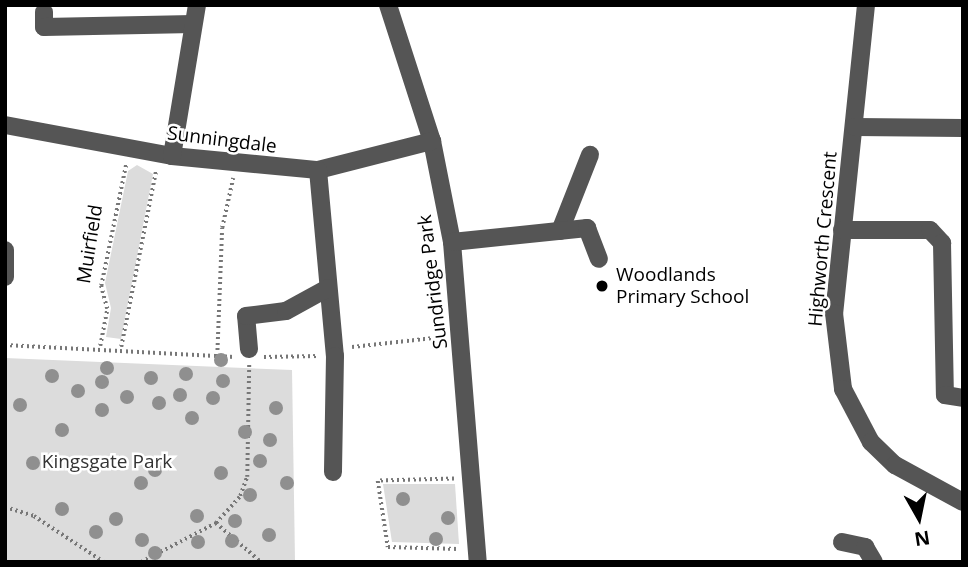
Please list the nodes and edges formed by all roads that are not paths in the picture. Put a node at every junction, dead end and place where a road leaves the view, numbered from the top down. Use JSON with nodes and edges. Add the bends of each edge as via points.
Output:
{"nodes":[{"id":1,"x":197,"y":5,"type":"edge"},
{"id":2,"x":387,"y":5,"type":"edge"},
{"id":3,"x":866,"y":5,"type":"edge"},
{"id":4,"x":44,"y":12,"type":"dead end"},
{"id":5,"x":192,"y":24,"type":"junction"},
{"id":6,"x":5,"y":125,"type":"edge"},
{"id":7,"x":855,"y":127,"type":"junction"},
{"id":8,"x":963,"y":128,"type":"edge"},
{"id":9,"x":432,"y":141,"type":"junction"},
{"id":10,"x":166,"y":155,"type":"junction"},
{"id":11,"x":590,"y":155,"type":"dead end"},
{"id":12,"x":318,"y":170,"type":"junction"},
{"id":13,"x":842,"y":230,"type":"junction"},
{"id":14,"x":560,"y":231,"type":"junction"},
{"id":15,"x":452,"y":242,"type":"junction"},
{"id":16,"x":5,"y":250,"type":"edge"},
{"id":17,"x":598,"y":259,"type":"dead end"},
{"id":18,"x":5,"y":277,"type":"edge"},
{"id":19,"x":328,"y":288,"type":"junction"},
{"id":20,"x":249,"y":349,"type":"road end"},
{"id":21,"x":963,"y":398,"type":"edge"},
{"id":22,"x":333,"y":472,"type":"dead end"},
{"id":23,"x":963,"y":502,"type":"edge"},
{"id":24,"x":842,"y":542,"type":"dead end"},
{"id":25,"x":478,"y":556,"type":"edge"},
{"id":26,"x":874,"y":562,"type":"edge"}],
"edges":[{"from":1,"to":5,"type":"street"},
{"from":2,"to":9,"type":"street","name":"Sundridge Park"},
{"from":3,"to":7,"type":"street","name":"Highworth Crescent"},
{"from":4,"to":5,"type":"street","via":[[44,27]]},
{"from":5,"to":10,"type":"street"},
{"from":6,"to":10,"type":"street","name":"Sunningdale"},
{"from":7,"to":8,"type":"street"},
{"from":7,"to":13,"type":"street","name":"Highworth Crescent"},
{"from":9,"to":12,"type":"street","name":"Sunningdale"},
{"from":9,"to":15,"type":"street","name":"Sundridge Park"},
{"from":10,"to":12,"type":"street","name":"Sunningdale"},
{"from":11,"to":14,"type":"street"},
{"from":12,"to":19,"type":"street"},
{"from":13,"to":21,"type":"street","via":[[930,230],[942,243],[945,395]]},
{"from":13,"to":23,"type":"street","name":"Highworth Crescent","via":[[834,313],[843,389],[854,417],[895,465]]},
{"from":14,"to":15,"type":"street"},
{"from":14,"to":17,"type":"street","via":[[587,228]]},
{"from":15,"to":25,"type":"street","name":"Sundridge Park"},
{"from":16,"to":18,"type":"street"},
{"from":19,"to":20,"type":"street","via":[[286,311],[247,316]]},
{"from":19,"to":22,"type":"street","via":[[335,356]]},
{"from":24,"to":26,"type":"street","via":[[865,547]]}]}
